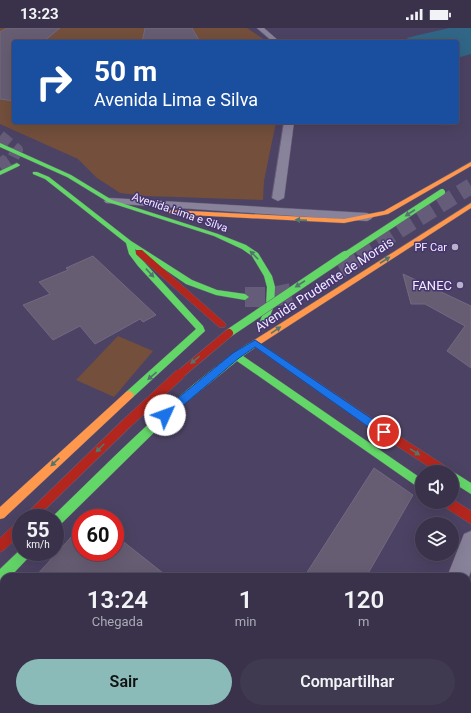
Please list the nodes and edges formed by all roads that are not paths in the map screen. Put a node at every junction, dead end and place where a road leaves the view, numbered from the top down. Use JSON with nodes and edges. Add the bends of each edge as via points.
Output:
{"nodes":[{"id":1,"x":260,"y":28,"type":"edge"},
{"id":2,"x":275,"y":40,"type":"edge"},
{"id":3,"x":289,"y":124,"type":"edge"},
{"id":4,"x":0,"y":145,"type":"edge"},
{"id":5,"x":6,"y":159,"type":"dead end"},
{"id":6,"x":471,"y":164,"type":"edge"},
{"id":7,"x":23,"y":168,"type":"junction"},
{"id":8,"x":0,"y":173,"type":"edge"},
{"id":9,"x":445,"y":191,"type":"dead end"},
{"id":10,"x":278,"y":198,"type":"junction"},
{"id":11,"x":110,"y":201,"type":"junction"},
{"id":12,"x":471,"y":205,"type":"edge"},
{"id":13,"x":140,"y":210,"type":"junction"},
{"id":14,"x":268,"y":210,"type":"junction"},
{"id":15,"x":289,"y":211,"type":"junction"},
{"id":16,"x":368,"y":217,"type":"junction"},
{"id":17,"x":129,"y":242,"type":"junction"},
{"id":18,"x":245,"y":297,"type":"tunnel mouth"},
{"id":19,"x":222,"y":325,"type":"dead end"},
{"id":20,"x":254,"y":336,"type":"junction"},
{"id":21,"x":239,"y":353,"type":"junction"},
{"id":22,"x":435,"y":465,"type":"edge"},
{"id":23,"x":415,"y":480,"type":"edge"},
{"id":24,"x":459,"y":481,"type":"edge"},
{"id":25,"x":471,"y":489,"type":"edge"},
{"id":26,"x":38,"y":509,"type":"edge"},
{"id":27,"x":458,"y":509,"type":"edge"},
{"id":28,"x":64,"y":513,"type":"edge"},
{"id":29,"x":0,"y":514,"type":"edge"},
{"id":30,"x":471,"y":518,"type":"edge"},
{"id":31,"x":12,"y":535,"type":"edge"},
{"id":32,"x":471,"y":541,"type":"edge"},
{"id":33,"x":0,"y":546,"type":"edge"},
{"id":34,"x":17,"y":561,"type":"edge"},
{"id":35,"x":5,"y":573,"type":"edge"},
{"id":36,"x":459,"y":573,"type":"edge"}],
"edges":[{"from":1,"to":2,"type":"street"},
{"from":3,"to":10,"type":"street"},
{"from":4,"to":11,"type":"main road","name":"Avenida Lima e Silva","via":[[70,176]]},
{"from":5,"to":7,"type":"main road"},
{"from":6,"to":16,"type":"main road","via":[[389,212]]},
{"from":7,"to":8,"type":"main road"},
{"from":7,"to":17,"type":"main road","via":[[47,178]]},
{"from":9,"to":26,"type":"main road","one_way":true,"bridge":true,"via":[[242,323],[189,365]]},
{"from":10,"to":14,"type":"street"},
{"from":10,"to":15,"type":"street"},
{"from":11,"to":13,"type":"main road","name":"Avenida Lima e Silva"},
{"from":11,"to":14,"type":"street"},
{"from":20,"to":12,"type":"main road","name":"Avenida Prudente de Morais","one_way":true},
{"from":16,"to":13,"type":"main road","one_way":true,"via":[[330,222]]},
{"from":20,"to":13,"type":"main road","name":"Avenida Lima e Silva","one_way":true,"via":[[268,313],[271,287],[268,276],[254,255],[244,247]]},
{"from":14,"to":15,"type":"street"},
{"from":15,"to":16,"type":"street"},
{"from":17,"to":18,"type":"main road","via":[[198,287]]},
{"from":17,"to":19,"type":"main road"},
{"from":17,"to":29,"type":"main road","one_way":true,"via":[[133,254],[141,264],[201,331]]},
{"from":20,"to":21,"type":"main road","name":"Avenida Lima e Silva"},
{"from":20,"to":22,"type":"main road","one_way":true,"via":[[384,432]]},
{"from":21,"to":23,"type":"main road"},
{"from":21,"to":28,"type":"main road","via":[[175,405]]},
{"from":24,"to":25,"type":"main road"},
{"from":27,"to":30,"type":"main road"},
{"from":31,"to":33,"type":"main road"},
{"from":32,"to":36,"type":"street"},
{"from":34,"to":35,"type":"main road"}]}
